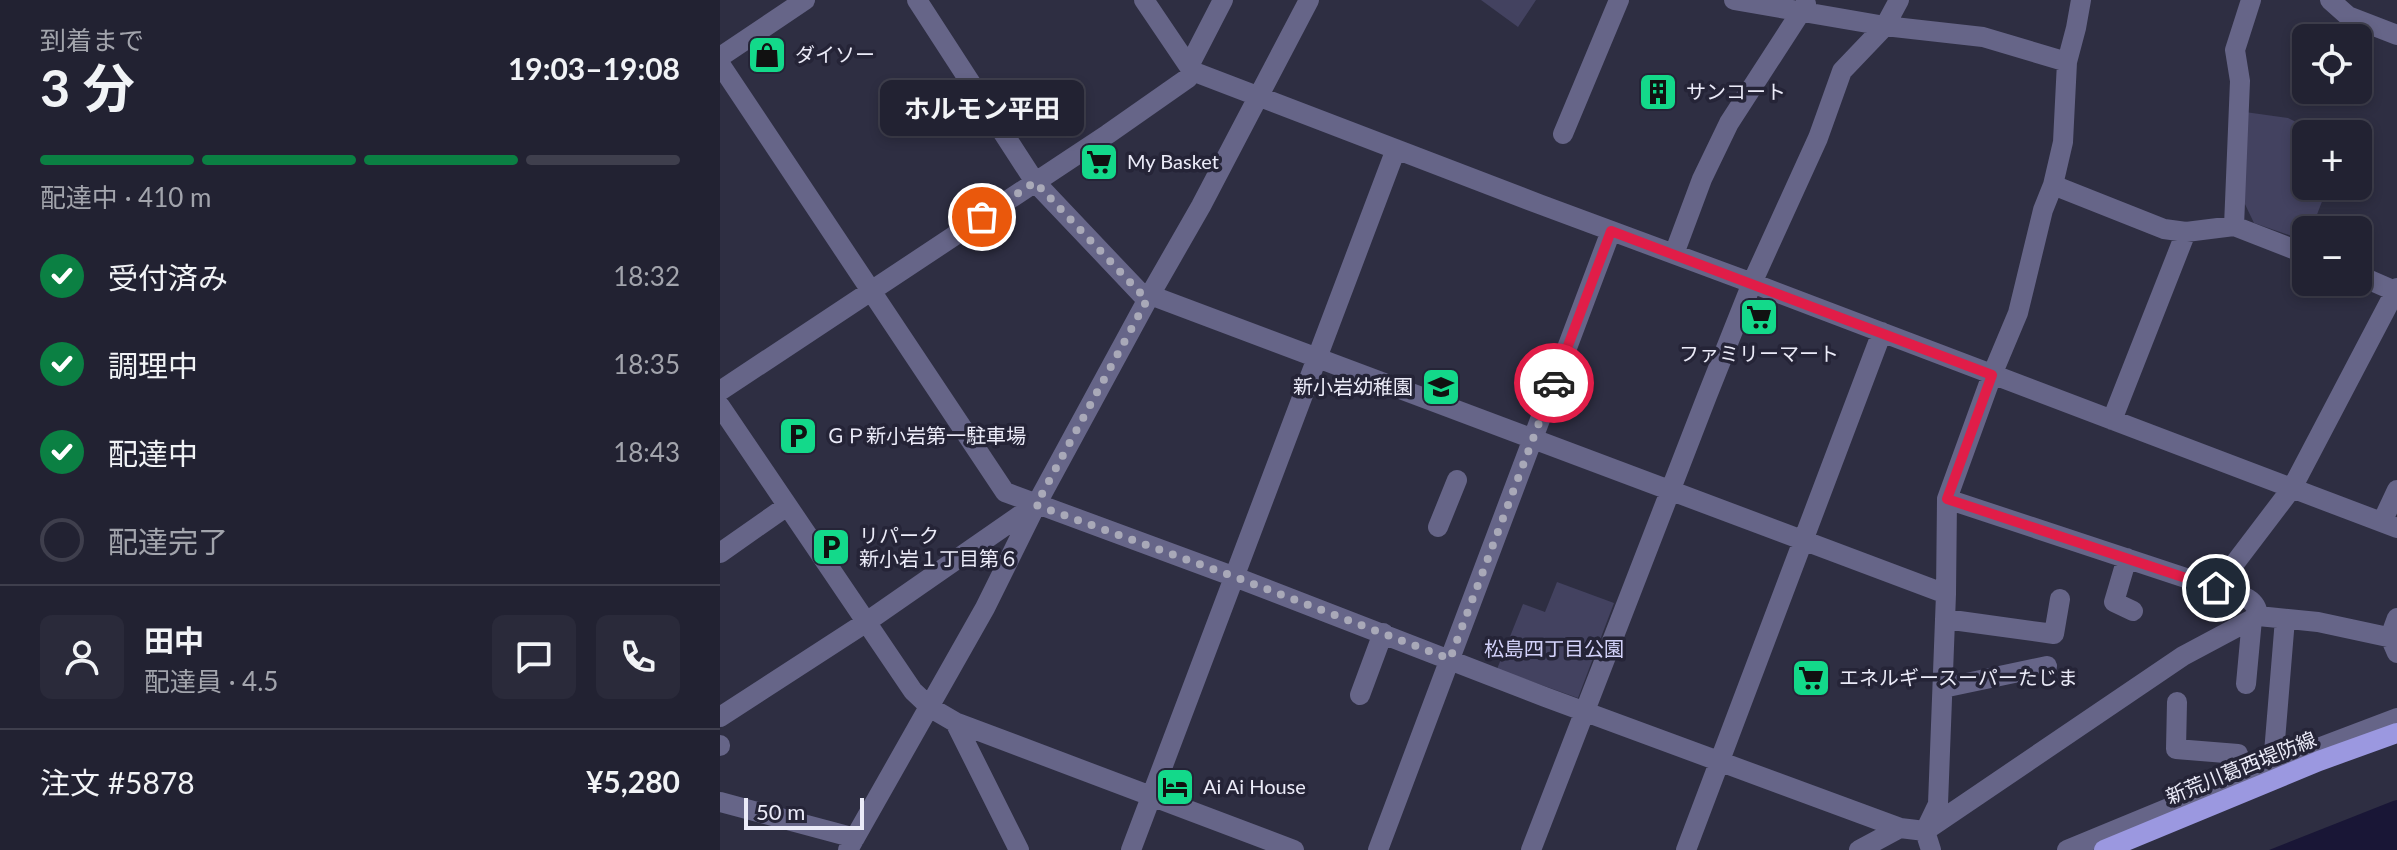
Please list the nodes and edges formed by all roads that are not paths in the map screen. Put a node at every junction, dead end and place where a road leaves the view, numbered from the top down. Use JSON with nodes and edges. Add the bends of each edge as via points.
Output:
{"nodes":[{"id":1,"x":805,"y":0,"type":"edge"},
{"id":2,"x":917,"y":0,"type":"edge"},
{"id":3,"x":1144,"y":0,"type":"edge"},
{"id":4,"x":1223,"y":0,"type":"edge"},
{"id":5,"x":1309,"y":0,"type":"edge"},
{"id":6,"x":1619,"y":0,"type":"edge"},
{"id":7,"x":1734,"y":0,"type":"edge"},
{"id":8,"x":1899,"y":0,"type":"edge"},
{"id":9,"x":2081,"y":0,"type":"edge"},
{"id":10,"x":2251,"y":0,"type":"edge"},
{"id":11,"x":2330,"y":0,"type":"edge"},
{"id":12,"x":1805,"y":6,"type":"edge"},
{"id":13,"x":1885,"y":26,"type":"junction"},
{"id":14,"x":2397,"y":35,"type":"edge"},
{"id":15,"x":720,"y":57,"type":"edge"},
{"id":16,"x":2067,"y":62,"type":"junction"},
{"id":17,"x":720,"y":64,"type":"edge"},
{"id":18,"x":1190,"y":68,"type":"junction"},
{"id":19,"x":1260,"y":97,"type":"junction"},
{"id":20,"x":1563,"y":134,"type":"dead end"},
{"id":21,"x":1396,"y":149,"type":"junction"},
{"id":22,"x":1035,"y":182,"type":"junction"},
{"id":23,"x":2053,"y":185,"type":"junction"},
{"id":24,"x":2234,"y":226,"type":"junction"},
{"id":25,"x":1611,"y":231,"type":"junction"},
{"id":26,"x":2186,"y":232,"type":"junction"},
{"id":27,"x":2292,"y":249,"type":"edge"},
{"id":28,"x":1674,"y":254,"type":"junction"},
{"id":29,"x":2372,"y":280,"type":"edge"},
{"id":30,"x":1752,"y":283,"type":"junction"},
{"id":31,"x":871,"y":290,"type":"junction"},
{"id":32,"x":2397,"y":290,"type":"edge"},
{"id":33,"x":1148,"y":298,"type":"junction"},
{"id":34,"x":1882,"y":332,"type":"junction"},
{"id":35,"x":1316,"y":357,"type":"junction"},
{"id":36,"x":1992,"y":375,"type":"junction"},
{"id":37,"x":720,"y":391,"type":"edge"},
{"id":38,"x":720,"y":406,"type":"edge"},
{"id":39,"x":2112,"y":420,"type":"junction"},
{"id":40,"x":1533,"y":439,"type":"junction"},
{"id":41,"x":1457,"y":480,"type":"dead end"},
{"id":42,"x":2292,"y":488,"type":"junction"},
{"id":43,"x":1670,"y":490,"type":"junction"},
{"id":44,"x":2397,"y":490,"type":"edge"},
{"id":45,"x":1947,"y":499,"type":"junction"},
{"id":46,"x":1036,"y":505,"type":"junction"},
{"id":47,"x":787,"y":506,"type":"junction"},
{"id":48,"x":2390,"y":525,"type":"edge"},
{"id":49,"x":1438,"y":527,"type":"dead end"},
{"id":50,"x":1803,"y":540,"type":"junction"},
{"id":51,"x":720,"y":553,"type":"edge"},
{"id":52,"x":2127,"y":558,"type":"junction"},
{"id":53,"x":1235,"y":577,"type":"junction"},
{"id":54,"x":2216,"y":588,"type":"junction"},
{"id":55,"x":1946,"y":594,"type":"junction"},
{"id":56,"x":2060,"y":599,"type":"dead end"},
{"id":57,"x":2133,"y":611,"type":"dead end"},
{"id":58,"x":2255,"y":618,"type":"junction"},
{"id":59,"x":1945,"y":619,"type":"junction"},
{"id":60,"x":2285,"y":619,"type":"junction"},
{"id":61,"x":865,"y":623,"type":"junction"},
{"id":62,"x":1383,"y":633,"type":"junction"},
{"id":63,"x":2395,"y":637,"type":"edge"},
{"id":64,"x":1450,"y":659,"type":"junction"},
{"id":65,"x":2047,"y":666,"type":"dead end"},
{"id":66,"x":2246,"y":684,"type":"dead end"},
{"id":67,"x":1943,"y":688,"type":"junction"},
{"id":68,"x":1360,"y":695,"type":"dead end"},
{"id":69,"x":2177,"y":702,"type":"dead end"},
{"id":70,"x":931,"y":708,"type":"junction"},
{"id":71,"x":1585,"y":712,"type":"junction"},
{"id":72,"x":720,"y":717,"type":"edge"},
{"id":73,"x":2397,"y":718,"type":"edge"},
{"id":74,"x":955,"y":722,"type":"junction"},
{"id":75,"x":2397,"y":733,"type":"edge"},
{"id":76,"x":1721,"y":760,"type":"junction"},
{"id":77,"x":2273,"y":765,"type":"junction"},
{"id":78,"x":2244,"y":777,"type":"junction"},
{"id":79,"x":1151,"y":796,"type":"junction"},
{"id":80,"x":720,"y":802,"type":"edge"},
{"id":81,"x":1900,"y":828,"type":"junction"},
{"id":82,"x":1928,"y":840,"type":"edge"},
{"id":83,"x":852,"y":844,"type":"edge"},
{"id":84,"x":1019,"y":850,"type":"edge"},
{"id":85,"x":1131,"y":850,"type":"edge"},
{"id":86,"x":1294,"y":850,"type":"edge"},
{"id":87,"x":1378,"y":850,"type":"edge"},
{"id":88,"x":1531,"y":850,"type":"edge"},
{"id":89,"x":1686,"y":850,"type":"edge"},
{"id":90,"x":1859,"y":850,"type":"edge"},
{"id":91,"x":2067,"y":850,"type":"edge"},
{"id":92,"x":2104,"y":850,"type":"edge"}],
"edges":[{"from":1,"to":15,"type":"street"},
{"from":2,"to":22,"type":"street"},
{"from":3,"to":18,"type":"street"},
{"from":4,"to":18,"type":"street"},
{"from":5,"to":19,"type":"street"},
{"from":6,"to":20,"type":"street"},
{"from":7,"to":12,"type":"street"},
{"from":8,"to":13,"type":"street"},
{"from":9,"to":16,"type":"street"},
{"from":10,"to":24,"type":"street","via":[[2235,50],[2240,81]]},
{"from":11,"to":14,"type":"street","via":[[2348,16]]},
{"from":12,"to":13,"type":"street"},
{"from":12,"to":28,"type":"street","via":[[1729,123]]},
{"from":13,"to":16,"type":"street","via":[[1983,37]]},
{"from":13,"to":30,"type":"street","via":[[1842,71],[1818,138]]},
{"from":16,"to":23,"type":"street","via":[[2063,142]]},
{"from":17,"to":31,"type":"street"},
{"from":18,"to":19,"type":"street"},
{"from":18,"to":22,"type":"street","via":[[1188,78]]},
{"from":19,"to":21,"type":"street"},
{"from":19,"to":33,"type":"street"},
{"from":21,"to":25,"type":"street"},
{"from":21,"to":35,"type":"street"},
{"from":22,"to":31,"type":"street"},
{"from":22,"to":33,"type":"street"},
{"from":23,"to":26,"type":"street","via":[[2164,229]]},
{"from":23,"to":36,"type":"street","via":[[2018,313]]},
{"from":24,"to":26,"type":"street"},
{"from":24,"to":27,"type":"street"},
{"from":25,"to":28,"type":"street"},
{"from":25,"to":40,"type":"street"},
{"from":26,"to":39,"type":"street"},
{"from":28,"to":30,"type":"street"},
{"from":29,"to":32,"type":"street"},
{"from":30,"to":34,"type":"street"},
{"from":30,"to":43,"type":"street"},
{"from":31,"to":37,"type":"street"},
{"from":31,"to":46,"type":"street","via":[[1005,492]]},
{"from":32,"to":42,"type":"street"},
{"from":33,"to":35,"type":"street"},
{"from":33,"to":46,"type":"street"},
{"from":34,"to":36,"type":"street"},
{"from":34,"to":50,"type":"street"},
{"from":35,"to":40,"type":"street"},
{"from":35,"to":53,"type":"street"},
{"from":36,"to":39,"type":"street"},
{"from":36,"to":45,"type":"street"},
{"from":38,"to":47,"type":"street"},
{"from":39,"to":42,"type":"street"},
{"from":40,"to":43,"type":"street"},
{"from":40,"to":64,"type":"street"},
{"from":41,"to":49,"type":"street"},
{"from":42,"to":48,"type":"street"},
{"from":42,"to":54,"type":"street"},
{"from":43,"to":50,"type":"street"},
{"from":43,"to":71,"type":"street"},
{"from":44,"to":48,"type":"street"},
{"from":45,"to":52,"type":"street"},
{"from":45,"to":55,"type":"street"},
{"from":46,"to":53,"type":"street"},
{"from":46,"to":61,"type":"street"},
{"from":46,"to":70,"type":"street"},
{"from":47,"to":51,"type":"street"},
{"from":47,"to":61,"type":"street"},
{"from":50,"to":55,"type":"street"},
{"from":50,"to":76,"type":"street"},
{"from":52,"to":54,"type":"street"},
{"from":52,"to":57,"type":"street","via":[[2114,602]]},
{"from":53,"to":62,"type":"street"},
{"from":53,"to":79,"type":"street"},
{"from":54,"to":58,"type":"street","via":[[2253,601]]},
{"from":55,"to":59,"type":"street"},
{"from":56,"to":59,"type":"street","via":[[2054,634]]},
{"from":58,"to":60,"type":"street"},
{"from":58,"to":66,"type":"street"},
{"from":58,"to":82,"type":"street","via":[[2183,656]]},
{"from":59,"to":67,"type":"street"},
{"from":60,"to":63,"type":"street"},
{"from":60,"to":77,"type":"street"},
{"from":61,"to":70,"type":"street"},
{"from":61,"to":72,"type":"street"},
{"from":62,"to":64,"type":"street"},
{"from":62,"to":68,"type":"street"},
{"from":64,"to":71,"type":"street"},
{"from":64,"to":87,"type":"street"},
{"from":65,"to":67,"type":"street"},
{"from":67,"to":82,"type":"street","via":[[1938,804]]},
{"from":69,"to":78,"type":"street","via":[[2176,749],[2238,754]]},
{"from":70,"to":74,"type":"street"},
{"from":70,"to":83,"type":"street"},
{"from":71,"to":76,"type":"street"},
{"from":71,"to":88,"type":"street"},
{"from":73,"to":77,"type":"street"},
{"from":74,"to":79,"type":"street"},
{"from":74,"to":84,"type":"street"},
{"from":75,"to":92,"type":"main road","name":"新荒川葛西堤防線"},
{"from":76,"to":81,"type":"street"},
{"from":76,"to":89,"type":"street"},
{"from":77,"to":78,"type":"street"},
{"from":78,"to":91,"type":"street"},
{"from":79,"to":85,"type":"street"},
{"from":79,"to":86,"type":"street"},
{"from":80,"to":83,"type":"street"},
{"from":81,"to":82,"type":"street"},
{"from":81,"to":90,"type":"street"}]}
